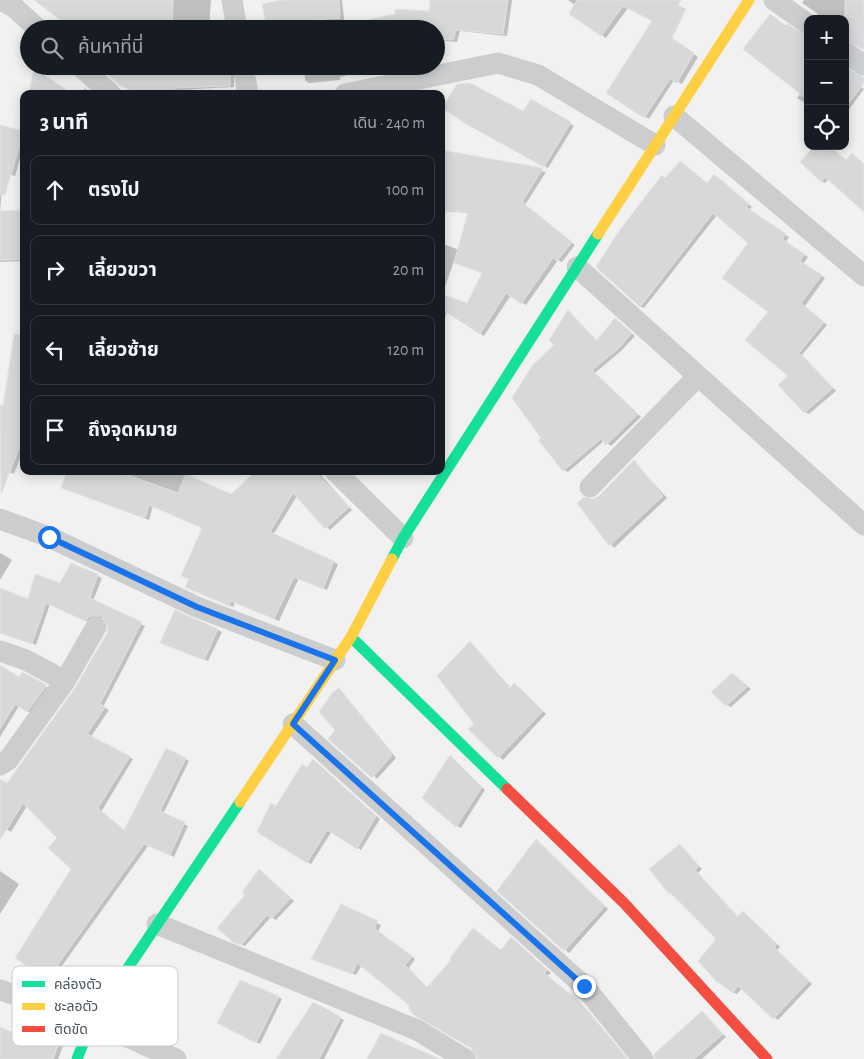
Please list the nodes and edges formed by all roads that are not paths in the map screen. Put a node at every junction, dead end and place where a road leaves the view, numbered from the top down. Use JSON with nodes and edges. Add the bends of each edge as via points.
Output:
{"nodes":[{"id":1,"x":1,"y":0,"type":"edge"},
{"id":2,"x":232,"y":0,"type":"edge"},
{"id":3,"x":749,"y":0,"type":"edge"},
{"id":4,"x":774,"y":0,"type":"edge"},
{"id":5,"x":28,"y":20,"type":"edge"},
{"id":6,"x":235,"y":20,"type":"edge"},
{"id":7,"x":804,"y":21,"type":"edge"},
{"id":8,"x":849,"y":55,"type":"edge"},
{"id":9,"x":864,"y":65,"type":"edge"},
{"id":10,"x":445,"y":74,"type":"edge"},
{"id":11,"x":90,"y":75,"type":"edge"},
{"id":12,"x":245,"y":75,"type":"edge"},
{"id":13,"x":439,"y":75,"type":"edge"},
{"id":14,"x":107,"y":90,"type":"edge"},
{"id":15,"x":247,"y":90,"type":"edge"},
{"id":16,"x":365,"y":90,"type":"edge"},
{"id":17,"x":674,"y":116,"type":"junction"},
{"id":18,"x":655,"y":145,"type":"junction"},
{"id":19,"x":577,"y":267,"type":"junction"},
{"id":20,"x":864,"y":276,"type":"edge"},
{"id":21,"x":698,"y":376,"type":"junction"},
{"id":22,"x":445,"y":473,"type":"edge"},
{"id":23,"x":339,"y":475,"type":"edge"},
{"id":24,"x":443,"y":475,"type":"edge"},
{"id":25,"x":590,"y":488,"type":"dead end"},
{"id":26,"x":0,"y":519,"type":"edge"},
{"id":27,"x":864,"y":525,"type":"edge"},
{"id":28,"x":403,"y":538,"type":"junction"},
{"id":29,"x":96,"y":627,"type":"dead end"},
{"id":30,"x":351,"y":637,"type":"junction"},
{"id":31,"x":0,"y":651,"type":"edge"},
{"id":32,"x":335,"y":660,"type":"junction"},
{"id":33,"x":64,"y":681,"type":"junction"},
{"id":34,"x":293,"y":724,"type":"junction"},
{"id":35,"x":0,"y":765,"type":"edge"},
{"id":36,"x":157,"y":924,"type":"junction"},
{"id":37,"x":129,"y":966,"type":"edge"},
{"id":38,"x":0,"y":990,"type":"edge"},
{"id":39,"x":12,"y":994,"type":"edge"},
{"id":40,"x":82,"y":1046,"type":"edge"},
{"id":41,"x":147,"y":1046,"type":"edge"},
{"id":42,"x":77,"y":1059,"type":"edge"},
{"id":43,"x":176,"y":1059,"type":"edge"},
{"id":44,"x":465,"y":1059,"type":"edge"},
{"id":45,"x":643,"y":1059,"type":"edge"},
{"id":46,"x":767,"y":1059,"type":"edge"}],
"edges":[{"from":1,"to":5,"type":"street"},
{"from":2,"to":6,"type":"street"},
{"from":3,"to":17,"type":"street"},
{"from":4,"to":7,"type":"street"},
{"from":8,"to":9,"type":"street"},
{"from":10,"to":18,"type":"street","via":[[498,63],[538,75]]},
{"from":11,"to":14,"type":"street"},
{"from":12,"to":15,"type":"street"},
{"from":13,"to":16,"type":"street"},
{"from":17,"to":18,"type":"street"},
{"from":17,"to":20,"type":"street"},
{"from":18,"to":19,"type":"street"},
{"from":19,"to":21,"type":"street"},
{"from":19,"to":22,"type":"street"},
{"from":21,"to":25,"type":"street"},
{"from":21,"to":27,"type":"street"},
{"from":23,"to":28,"type":"street"},
{"from":24,"to":28,"type":"street"},
{"from":26,"to":32,"type":"street","via":[[49,537],[197,607]]},
{"from":28,"to":30,"type":"street"},
{"from":29,"to":33,"type":"street"},
{"from":30,"to":32,"type":"street"},
{"from":30,"to":46,"type":"street","via":[[624,902]]},
{"from":31,"to":33,"type":"street","via":[[26,660]]},
{"from":32,"to":34,"type":"street"},
{"from":33,"to":35,"type":"street","via":[[8,760]]},
{"from":34,"to":36,"type":"street"},
{"from":34,"to":45,"type":"street","via":[[584,986]]},
{"from":36,"to":37,"type":"street"},
{"from":36,"to":44,"type":"street","via":[[417,1030]]},
{"from":38,"to":39,"type":"street"},
{"from":40,"to":42,"type":"street"},
{"from":41,"to":43,"type":"street"}]}
